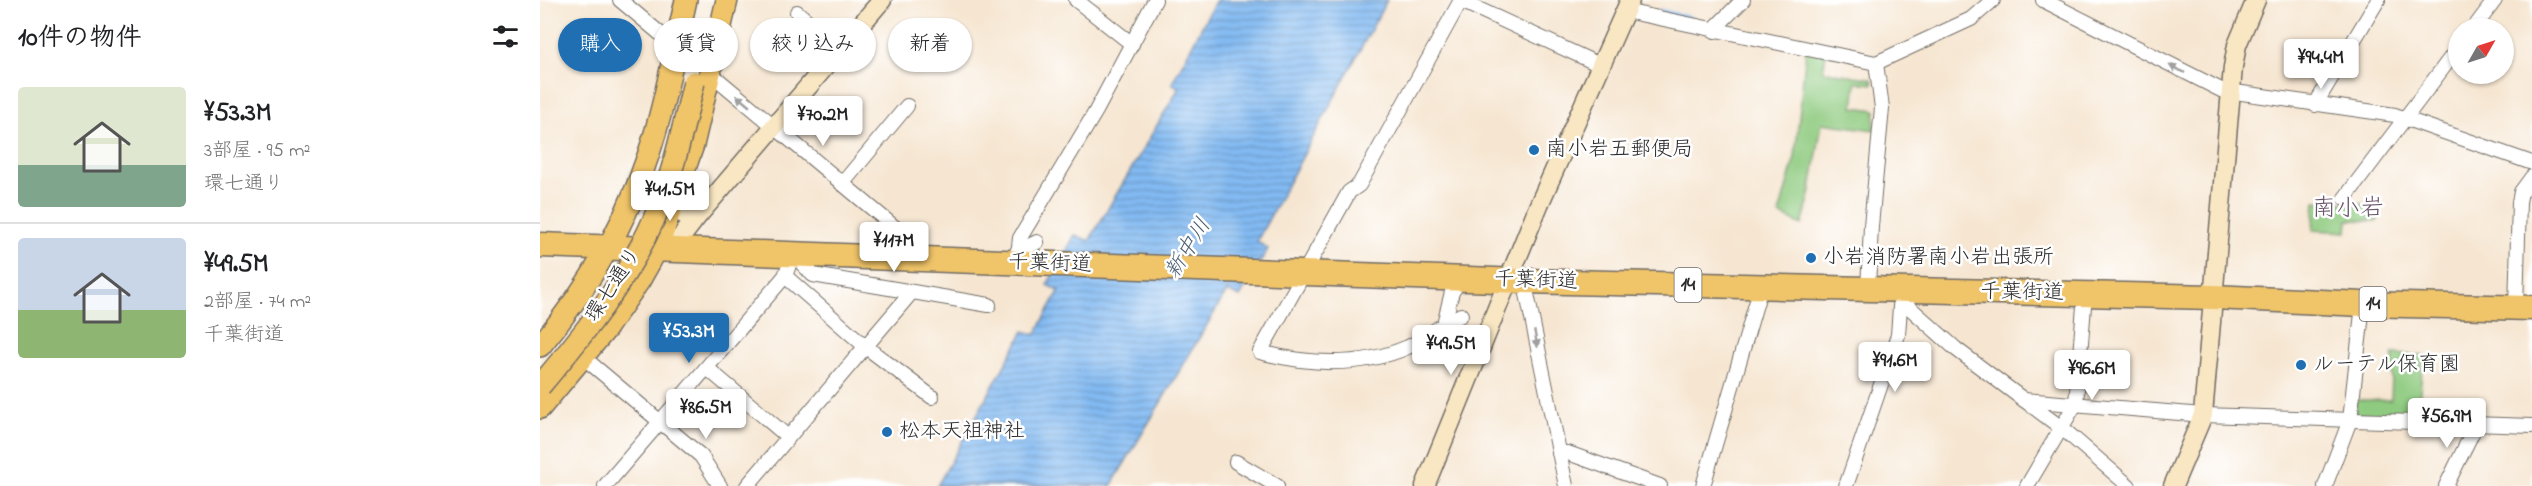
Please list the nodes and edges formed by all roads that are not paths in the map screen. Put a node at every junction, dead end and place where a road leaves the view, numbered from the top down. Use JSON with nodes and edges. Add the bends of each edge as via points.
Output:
{"nodes":[{"id":1,"x":620,"y":0,"type":"edge"},
{"id":2,"x":686,"y":0,"type":"edge"},
{"id":3,"x":700,"y":0,"type":"edge"},
{"id":4,"x":714,"y":0,"type":"edge"},
{"id":5,"x":727,"y":0,"type":"edge"},
{"id":6,"x":882,"y":0,"type":"edge"},
{"id":7,"x":1076,"y":0,"type":"edge"},
{"id":8,"x":1155,"y":0,"type":"edge"},
{"id":9,"x":1742,"y":0,"type":"edge"},
{"id":10,"x":1993,"y":0,"type":"edge"},
{"id":11,"x":2043,"y":0,"type":"edge"},
{"id":12,"x":2256,"y":0,"type":"edge"},
{"id":13,"x":2378,"y":0,"type":"edge"},
{"id":14,"x":2495,"y":0,"type":"edge"},
{"id":15,"x":1461,"y":1,"type":"edge"},
{"id":16,"x":1628,"y":6,"type":"edge"},
{"id":17,"x":797,"y":12,"type":"dead end"},
{"id":18,"x":682,"y":18,"type":"edge"},
{"id":19,"x":804,"y":18,"type":"edge"},
{"id":20,"x":867,"y":18,"type":"edge"},
{"id":21,"x":2482,"y":18,"type":"edge"},
{"id":22,"x":654,"y":28,"type":"edge"},
{"id":23,"x":1715,"y":31,"type":"junction"},
{"id":24,"x":1132,"y":44,"type":"junction"},
{"id":25,"x":2448,"y":61,"type":"edge"},
{"id":26,"x":1876,"y":63,"type":"junction"},
{"id":27,"x":1602,"y":66,"type":"junction"},
{"id":28,"x":669,"y":72,"type":"edge"},
{"id":29,"x":821,"y":72,"type":"edge"},
{"id":30,"x":695,"y":77,"type":"junction"},
{"id":31,"x":2230,"y":93,"type":"junction"},
{"id":32,"x":2315,"y":105,"type":"junction"},
{"id":33,"x":908,"y":106,"type":"dead end"},
{"id":34,"x":2406,"y":117,"type":"junction"},
{"id":35,"x":774,"y":127,"type":"junction"},
{"id":36,"x":2532,"y":163,"type":"edge"},
{"id":37,"x":2532,"y":177,"type":"edge"},
{"id":38,"x":843,"y":184,"type":"junction"},
{"id":39,"x":2345,"y":198,"type":"dead end"},
{"id":40,"x":672,"y":208,"type":"junction"},
{"id":41,"x":696,"y":218,"type":"junction"},
{"id":42,"x":540,"y":245,"type":"edge"},
{"id":43,"x":917,"y":246,"type":"dead end"},
{"id":44,"x":609,"y":247,"type":"junction"},
{"id":45,"x":664,"y":249,"type":"junction"},
{"id":46,"x":1021,"y":260,"type":"junction"},
{"id":47,"x":789,"y":265,"type":"junction"},
{"id":48,"x":1295,"y":273,"type":"junction"},
{"id":49,"x":1461,"y":279,"type":"junction"},
{"id":50,"x":1518,"y":281,"type":"junction"},
{"id":51,"x":1761,"y":287,"type":"junction"},
{"id":52,"x":1868,"y":289,"type":"junction"},
{"id":53,"x":911,"y":292,"type":"junction"},
{"id":54,"x":2085,"y":294,"type":"junction"},
{"id":55,"x":1901,"y":295,"type":"junction"},
{"id":56,"x":2213,"y":297,"type":"junction"},
{"id":57,"x":2363,"y":304,"type":"junction"},
{"id":58,"x":989,"y":305,"type":"dead end"},
{"id":59,"x":2524,"y":308,"type":"edge"},
{"id":60,"x":1461,"y":315,"type":"dead end"},
{"id":61,"x":1444,"y":324,"type":"junction"},
{"id":62,"x":540,"y":346,"type":"edge"},
{"id":63,"x":866,"y":346,"type":"junction"},
{"id":64,"x":582,"y":357,"type":"junction"},
{"id":65,"x":540,"y":364,"type":"edge"},
{"id":66,"x":707,"y":368,"type":"junction"},
{"id":67,"x":540,"y":386,"type":"edge"},
{"id":68,"x":932,"y":397,"type":"dead end"},
{"id":69,"x":2024,"y":400,"type":"junction"},
{"id":70,"x":2076,"y":403,"type":"junction"},
{"id":71,"x":540,"y":408,"type":"edge"},
{"id":72,"x":2203,"y":415,"type":"junction"},
{"id":73,"x":2350,"y":420,"type":"junction"},
{"id":74,"x":660,"y":422,"type":"junction"},
{"id":75,"x":2476,"y":425,"type":"junction"},
{"id":76,"x":2532,"y":426,"type":"edge"},
{"id":77,"x":2063,"y":429,"type":"junction"},
{"id":78,"x":788,"y":437,"type":"junction"},
{"id":79,"x":1559,"y":453,"type":"junction"},
{"id":80,"x":1236,"y":462,"type":"dead end"},
{"id":81,"x":2328,"y":484,"type":"edge"},
{"id":82,"x":605,"y":486,"type":"edge"},
{"id":83,"x":720,"y":486,"type":"edge"},
{"id":84,"x":747,"y":486,"type":"edge"},
{"id":85,"x":1277,"y":486,"type":"edge"},
{"id":86,"x":1425,"y":486,"type":"edge"},
{"id":87,"x":1566,"y":486,"type":"edge"},
{"id":88,"x":1660,"y":486,"type":"edge"},
{"id":89,"x":1703,"y":486,"type":"edge"},
{"id":90,"x":1846,"y":486,"type":"edge"},
{"id":91,"x":2027,"y":486,"type":"edge"},
{"id":92,"x":2129,"y":486,"type":"edge"},
{"id":93,"x":2173,"y":486,"type":"edge"},
{"id":94,"x":2446,"y":486,"type":"edge"}],
"edges":[{"from":1,"to":22,"type":"street"},
{"from":2,"to":18,"type":"main road"},
{"from":3,"to":30,"type":"main road","name":"環七通り"},
{"from":4,"to":30,"type":"main road","name":"環七通り"},
{"from":5,"to":30,"type":"main road"},
{"from":6,"to":20,"type":"street"},
{"from":7,"to":24,"type":"street"},
{"from":8,"to":24,"type":"street"},
{"from":9,"to":23,"type":"street"},
{"from":10,"to":26,"type":"street","via":[[1971,19]]},
{"from":31,"to":11,"type":"street","one_way":true},
{"from":12,"to":31,"type":"street","via":[[2237,45]]},
{"from":13,"to":32,"type":"street"},
{"from":14,"to":21,"type":"street"},
{"from":15,"to":27,"type":"street"},
{"from":15,"to":48,"type":"street","via":[[1359,185],[1349,192]]},
{"from":16,"to":23,"type":"street"},
{"from":16,"to":27,"type":"street"},
{"from":17,"to":19,"type":"street"},
{"from":23,"to":26,"type":"street"},
{"from":24,"to":46,"type":"street","via":[[1020,238]]},
{"from":25,"to":34,"type":"street"},
{"from":26,"to":52,"type":"street","via":[[1882,108]]},
{"from":27,"to":50,"type":"street","via":[[1538,207]]},
{"from":28,"to":44,"type":"main road","via":[[648,156]]},
{"from":29,"to":35,"type":"street"},
{"from":35,"to":30,"type":"street","one_way":true},
{"from":30,"to":40,"type":"main road","via":[[693,145]]},
{"from":30,"to":65,"type":"main road","name":"環七通り","via":[[625,244],[586,307]]},
{"from":30,"to":67,"type":"main road","name":"環七通り","bridge":true,"via":[[680,140],[654,218],[617,286]]},
{"from":31,"to":32,"type":"street"},
{"from":31,"to":56,"type":"street"},
{"from":32,"to":34,"type":"street"},
{"from":33,"to":38,"type":"street"},
{"from":34,"to":36,"type":"street"},
{"from":34,"to":39,"type":"street"},
{"from":35,"to":38,"type":"street"},
{"from":35,"to":41,"type":"street"},
{"from":37,"to":59,"type":"street","via":[[2519,202]]},
{"from":38,"to":43,"type":"street"},
{"from":40,"to":41,"type":"street"},
{"from":40,"to":45,"type":"main road"},
{"from":41,"to":45,"type":"street"},
{"from":42,"to":44,"type":"highway","name":"千葉街道","number":"14"},
{"from":44,"to":45,"type":"highway","name":"千葉街道","number":"14"},
{"from":44,"to":62,"type":"main road","via":[[584,289]]},
{"from":45,"to":47,"type":"highway","name":"千葉街道","number":"14"},
{"from":45,"to":64,"type":"main road"},
{"from":46,"to":47,"type":"highway","name":"千葉街道","number":"14"},
{"from":46,"to":48,"type":"highway","name":"千葉街道","number":"14"},
{"from":47,"to":53,"type":"street","via":[[813,274]]},
{"from":47,"to":63,"type":"street"},
{"from":47,"to":66,"type":"street"},
{"from":48,"to":49,"type":"highway","name":"千葉街道","number":"14"},
{"from":48,"to":61,"type":"street","via":[[1260,352],[1342,363],[1376,358],[1410,346]]},
{"from":49,"to":50,"type":"highway","name":"千葉街道","number":"14"},
{"from":49,"to":61,"type":"street","via":[[1452,292]]},
{"from":50,"to":51,"type":"highway","name":"千葉街道","number":"14"},
{"from":50,"to":79,"type":"street","one_way":true,"via":[[1527,294]]},
{"from":50,"to":86,"type":"street"},
{"from":51,"to":52,"type":"highway","name":"千葉街道","number":"14"},
{"from":51,"to":89,"type":"street"},
{"from":52,"to":55,"type":"highway","name":"千葉街道","number":"14"},
{"from":53,"to":58,"type":"street"},
{"from":53,"to":63,"type":"street"},
{"from":54,"to":55,"type":"highway","name":"千葉街道","number":"14"},
{"from":54,"to":56,"type":"highway","name":"千葉街道","number":"14"},
{"from":54,"to":70,"type":"street"},
{"from":55,"to":69,"type":"street","via":[[1956,349]]},
{"from":55,"to":90,"type":"street","via":[[1898,335]]},
{"from":56,"to":57,"type":"highway","name":"千葉街道","number":"14"},
{"from":56,"to":72,"type":"street"},
{"from":57,"to":59,"type":"highway","name":"千葉街道","number":"14"},
{"from":57,"to":73,"type":"street"},
{"from":60,"to":61,"type":"street"},
{"from":63,"to":68,"type":"street"},
{"from":63,"to":78,"type":"street"},
{"from":64,"to":71,"type":"main road"},
{"from":64,"to":74,"type":"street"},
{"from":66,"to":74,"type":"street"},
{"from":66,"to":78,"type":"street"},
{"from":69,"to":70,"type":"street"},
{"from":69,"to":77,"type":"street"},
{"from":70,"to":72,"type":"street"},
{"from":70,"to":77,"type":"street"},
{"from":72,"to":73,"type":"street"},
{"from":72,"to":93,"type":"street"},
{"from":73,"to":75,"type":"street"},
{"from":73,"to":81,"type":"street"},
{"from":74,"to":82,"type":"street"},
{"from":74,"to":83,"type":"street","via":[[701,456]]},
{"from":75,"to":76,"type":"street"},
{"from":75,"to":94,"type":"street"},
{"from":77,"to":91,"type":"street"},
{"from":77,"to":92,"type":"street"},
{"from":78,"to":84,"type":"street"},
{"from":79,"to":87,"type":"street"},
{"from":79,"to":88,"type":"street"},
{"from":80,"to":85,"type":"street"}]}
